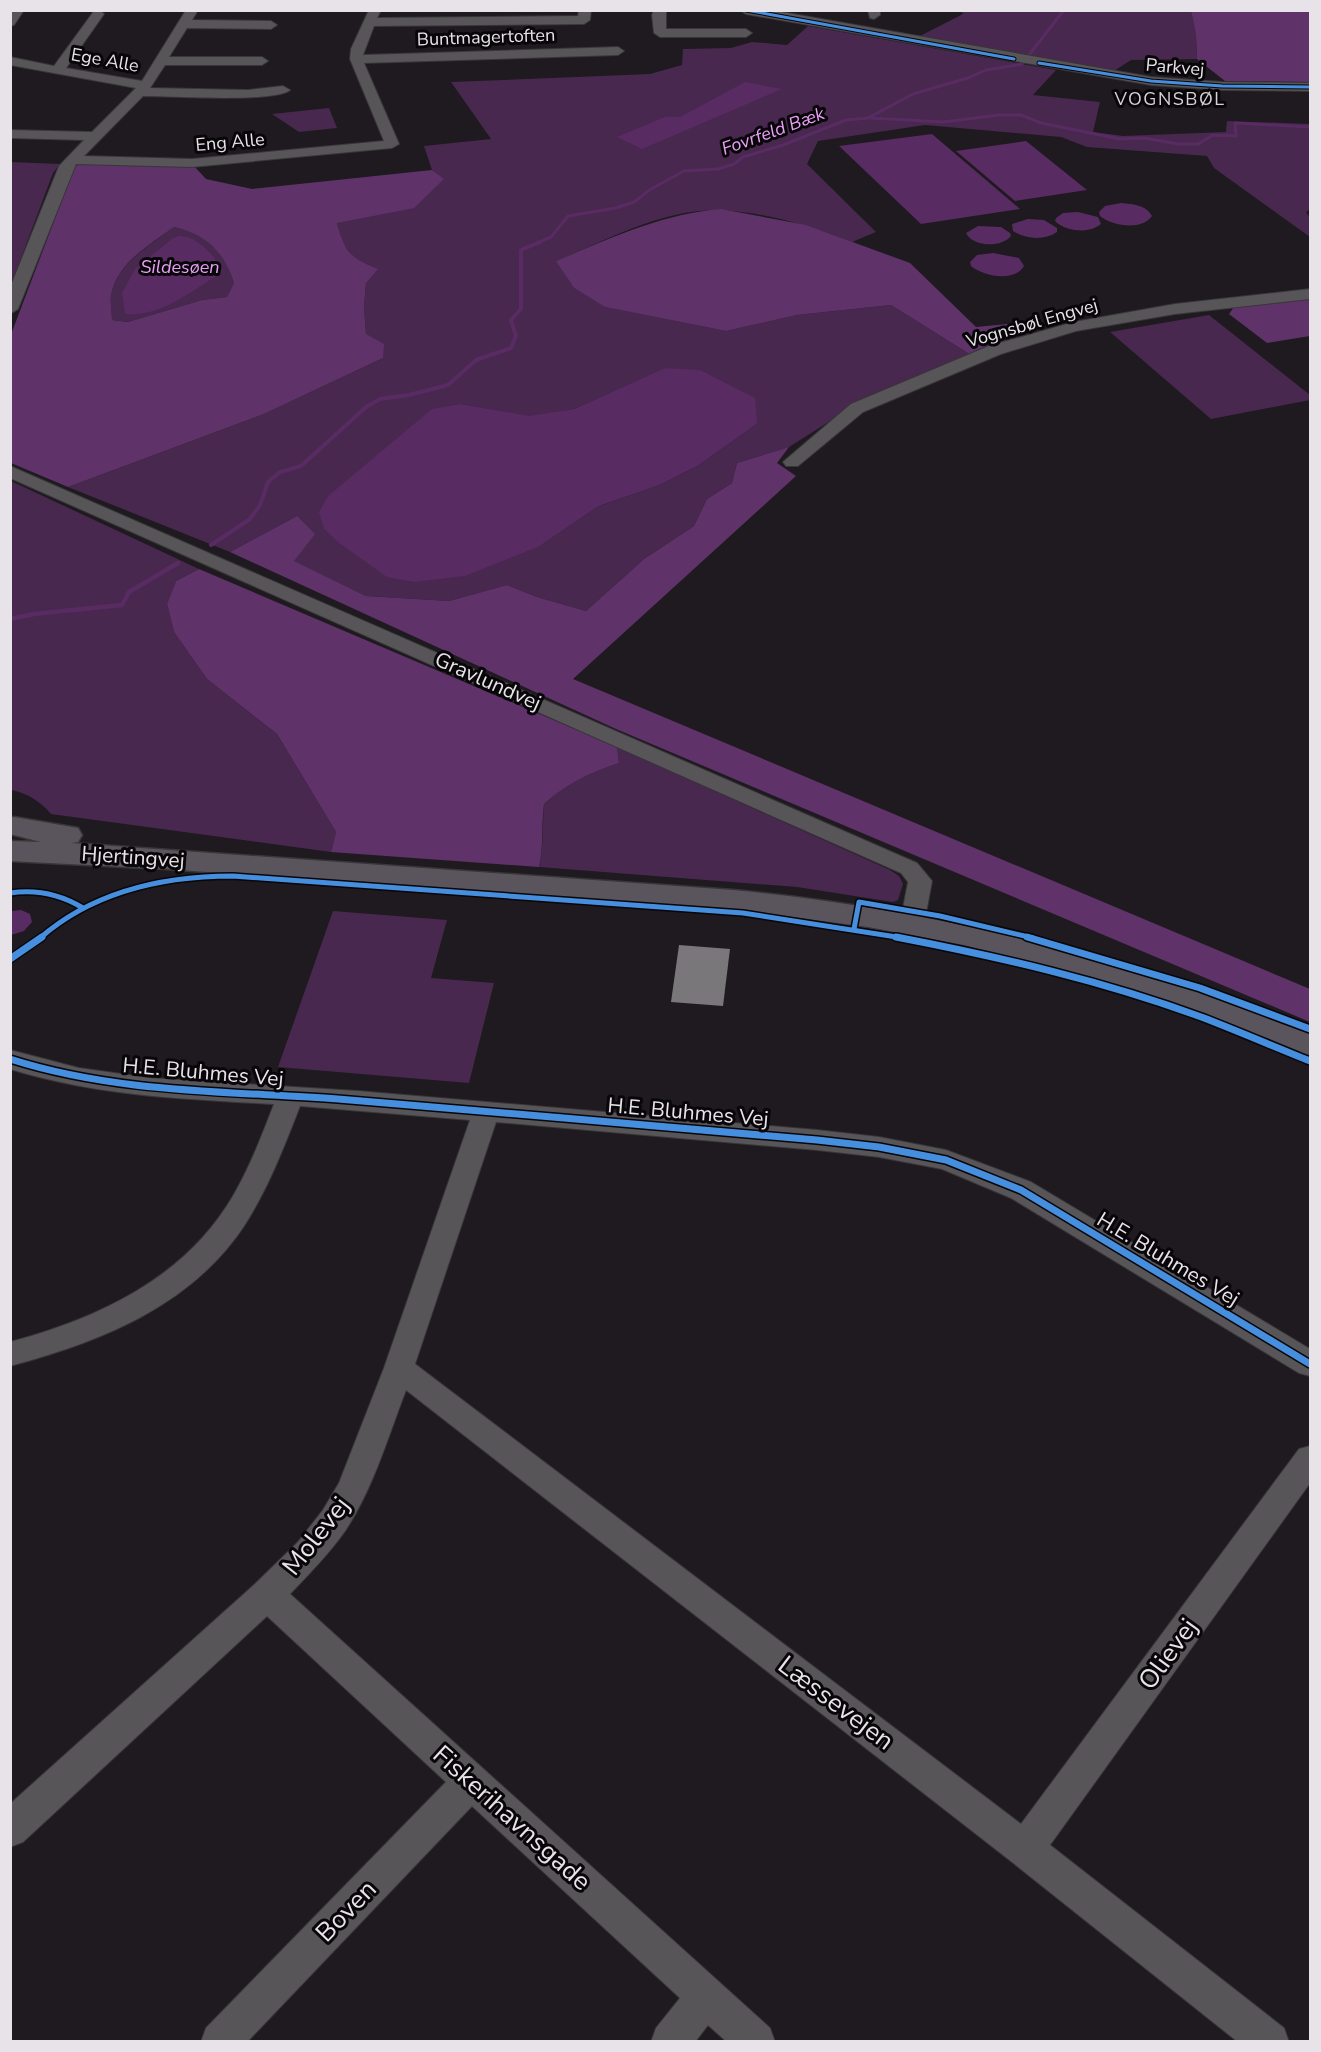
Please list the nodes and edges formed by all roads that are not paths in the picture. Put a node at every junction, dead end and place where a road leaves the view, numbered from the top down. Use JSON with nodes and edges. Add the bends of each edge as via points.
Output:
{"nodes":[{"id":1,"x":18,"y":10,"type":"edge"},
{"id":2,"x":192,"y":10,"type":"edge"},
{"id":3,"x":585,"y":10,"type":"edge"},
{"id":4,"x":660,"y":10,"type":"edge"},
{"id":5,"x":746,"y":10,"type":"edge"},
{"id":6,"x":822,"y":10,"type":"edge"},
{"id":7,"x":82,"y":14,"type":"dead end"},
{"id":8,"x":98,"y":14,"type":"junction"},
{"id":9,"x":115,"y":14,"type":"dead end"},
{"id":10,"x":372,"y":16,"type":"edge"},
{"id":11,"x":10,"y":22,"type":"edge"},
{"id":12,"x":809,"y":22,"type":"junction"},
{"id":13,"x":183,"y":24,"type":"junction"},
{"id":14,"x":271,"y":25,"type":"dead end"},
{"id":15,"x":746,"y":33,"type":"dead end"},
{"id":16,"x":618,"y":51,"type":"dead end"},
{"id":17,"x":356,"y":58,"type":"junction"},
{"id":18,"x":10,"y":61,"type":"edge"},
{"id":19,"x":160,"y":61,"type":"junction"},
{"id":20,"x":262,"y":61,"type":"dead end"},
{"id":21,"x":58,"y":70,"type":"junction"},
{"id":22,"x":1311,"y":87,"type":"edge"},
{"id":23,"x":142,"y":89,"type":"junction"},
{"id":24,"x":283,"y":90,"type":"dead end"},
{"id":25,"x":227,"y":94,"type":"junction"},
{"id":26,"x":212,"y":111,"type":"dead end"},
{"id":27,"x":10,"y":134,"type":"edge"},
{"id":28,"x":96,"y":136,"type":"junction"},
{"id":29,"x":69,"y":163,"type":"junction"},
{"id":30,"x":30,"y":258,"type":"junction"},
{"id":31,"x":10,"y":259,"type":"edge"},
{"id":32,"x":1311,"y":294,"type":"edge"},
{"id":33,"x":10,"y":309,"type":"edge"},
{"id":34,"x":792,"y":462,"type":"dead end"},
{"id":35,"x":10,"y":471,"type":"edge"},
{"id":36,"x":12,"y":833,"type":"edge"},
{"id":37,"x":912,"y":924,"type":"junction"},
{"id":38,"x":1311,"y":1046,"type":"edge"},
{"id":39,"x":10,"y":1059,"type":"edge"},
{"id":40,"x":291,"y":1096,"type":"junction"},
{"id":41,"x":486,"y":1112,"type":"junction"},
{"id":42,"x":10,"y":1354,"type":"edge"},
{"id":43,"x":1311,"y":1364,"type":"edge"},
{"id":44,"x":399,"y":1368,"type":"junction"},
{"id":45,"x":1311,"y":1459,"type":"edge"},
{"id":46,"x":267,"y":1595,"type":"junction"},
{"id":47,"x":472,"y":1781,"type":"junction"},
{"id":48,"x":10,"y":1829,"type":"edge"},
{"id":49,"x":1025,"y":1849,"type":"junction"},
{"id":50,"x":706,"y":1997,"type":"junction"},
{"id":51,"x":220,"y":2042,"type":"edge"},
{"id":52,"x":670,"y":2042,"type":"edge"},
{"id":53,"x":756,"y":2042,"type":"edge"},
{"id":54,"x":1270,"y":2042,"type":"edge"}],
"edges":[{"from":1,"to":11,"type":"street"},
{"from":2,"to":13,"type":"street"},
{"from":3,"to":10,"type":"street","via":[[584,20]]},
{"from":4,"to":15,"type":"street","via":[[660,33]]},
{"from":5,"to":12,"type":"street","name":"Parkvej"},
{"from":6,"to":12,"type":"street"},
{"from":7,"to":8,"type":"street","name":"Ege Alle"},
{"from":8,"to":9,"type":"street","name":"Ege Alle"},
{"from":8,"to":21,"type":"street","name":"Ege Alle"},
{"from":10,"to":17,"type":"street"},
{"from":12,"to":22,"type":"street","name":"Parkvej","via":[[1151,81]]},
{"from":13,"to":14,"type":"street"},
{"from":13,"to":19,"type":"street"},
{"from":16,"to":17,"type":"street","name":"Buntmagertoften"},
{"from":17,"to":29,"type":"street","name":"Eng Alle","via":[[392,144],[192,163]]},
{"from":18,"to":21,"type":"street","name":"Ege Alle"},
{"from":19,"to":20,"type":"street"},
{"from":19,"to":23,"type":"street"},
{"from":21,"to":23,"type":"street","name":"Ege Alle"},
{"from":23,"to":25,"type":"street","name":"Ege Alle"},
{"from":23,"to":28,"type":"street"},
{"from":24,"to":25,"type":"street","name":"Ege Alle"},
{"from":25,"to":26,"type":"street"},
{"from":27,"to":28,"type":"street"},
{"from":28,"to":29,"type":"street"},
{"from":29,"to":30,"type":"street"},
{"from":30,"to":31,"type":"street"},
{"from":30,"to":33,"type":"street"},
{"from":32,"to":34,"type":"street","name":"Vognsbøl Engvej","via":[[1163,311],[1074,327],[995,350],[856,408]]},
{"from":35,"to":37,"type":"street","name":"Gravlundvej","via":[[909,868],[920,881]]},
{"from":36,"to":37,"type":"main road","name":"Hjertingvej","via":[[38,851],[753,902]]},
{"from":37,"to":38,"type":"main road","name":"Hjertingvej","via":[[995,941],[1168,992]]},
{"from":39,"to":40,"type":"street","name":"H.E. Bluhmes Vej","via":[[70,1076],[150,1087]]},
{"from":40,"to":41,"type":"street","name":"H.E. Bluhmes Vej"},
{"from":40,"to":42,"type":"street","via":[[257,1179],[232,1222],[200,1259],[159,1292],[111,1321],[56,1343]]},
{"from":41,"to":43,"type":"street","name":"H.E. Bluhmes Vej","via":[[827,1141],[946,1160],[1021,1190]]},
{"from":41,"to":44,"type":"street","name":"Molevej"},
{"from":44,"to":46,"type":"street","name":"Molevej","via":[[352,1489],[334,1520]]},
{"from":44,"to":49,"type":"street","name":"Læssevejen"},
{"from":45,"to":49,"type":"street","name":"Olievej"},
{"from":46,"to":47,"type":"street","name":"Fiskerihavnsgade"},
{"from":46,"to":48,"type":"street","name":"Molevej"},
{"from":47,"to":50,"type":"street","name":"Fiskerihavnsgade"},
{"from":47,"to":51,"type":"street","name":"Boven"},
{"from":49,"to":54,"type":"street","name":"Læssevejen"},
{"from":50,"to":52,"type":"street"},
{"from":50,"to":53,"type":"street","name":"Fiskerihavnsgade"}]}
